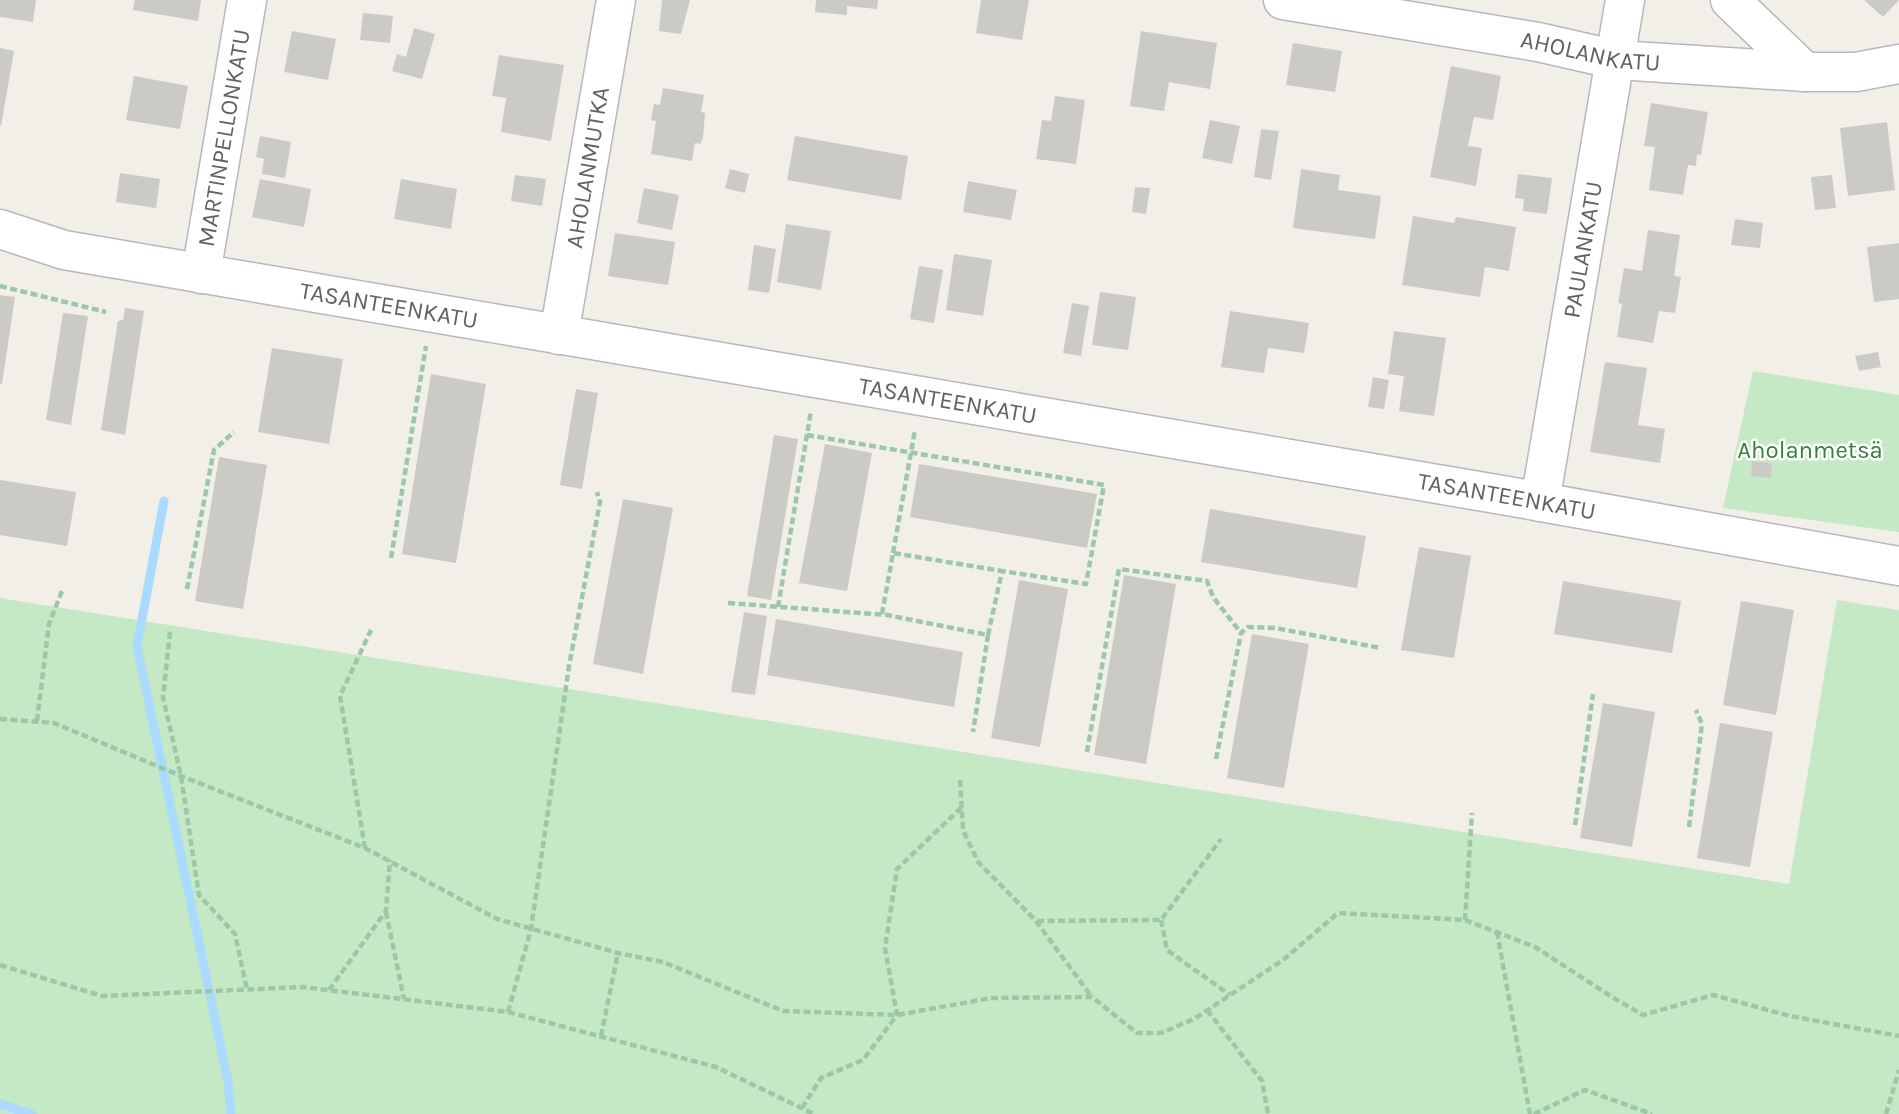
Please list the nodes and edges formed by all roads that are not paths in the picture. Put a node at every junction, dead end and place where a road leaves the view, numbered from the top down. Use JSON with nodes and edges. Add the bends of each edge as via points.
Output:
{"nodes":[{"id":1,"x":247,"y":0,"type":"edge"},
{"id":2,"x":616,"y":0,"type":"edge"},
{"id":3,"x":1283,"y":0,"type":"edge"},
{"id":4,"x":1625,"y":0,"type":"edge"},
{"id":5,"x":1730,"y":0,"type":"edge"},
{"id":6,"x":1617,"y":60,"type":"junction"},
{"id":7,"x":1899,"y":64,"type":"edge"},
{"id":8,"x":1805,"y":72,"type":"junction"},
{"id":9,"x":0,"y":229,"type":"edge"},
{"id":10,"x":201,"y":274,"type":"junction"},
{"id":11,"x":559,"y":335,"type":"junction"},
{"id":12,"x":1540,"y":502,"type":"junction"},
{"id":13,"x":1899,"y":566,"type":"edge"}],
"edges":[{"from":1,"to":10,"type":"street","name":"MARTINPELLONKATU"},
{"from":2,"to":11,"type":"street","name":"AHOLANMUTKA"},
{"from":3,"to":6,"type":"street","name":"AHOLANKATU","via":[[1538,42]]},
{"from":4,"to":6,"type":"street","name":"PAULANKATU"},
{"from":5,"to":8,"type":"street"},
{"from":6,"to":8,"type":"street","name":"AHOLANKATU"},
{"from":6,"to":12,"type":"street","name":"PAULANKATU"},
{"from":7,"to":8,"type":"street","name":"AHOLANKATU","via":[[1856,72]]},
{"from":9,"to":10,"type":"street","name":"TASANTEENKATU","via":[[64,250]]},
{"from":10,"to":11,"type":"street","name":"TASANTEENKATU"},
{"from":11,"to":12,"type":"street","name":"TASANTEENKATU"},
{"from":12,"to":13,"type":"street","name":"TASANTEENKATU"}]}
